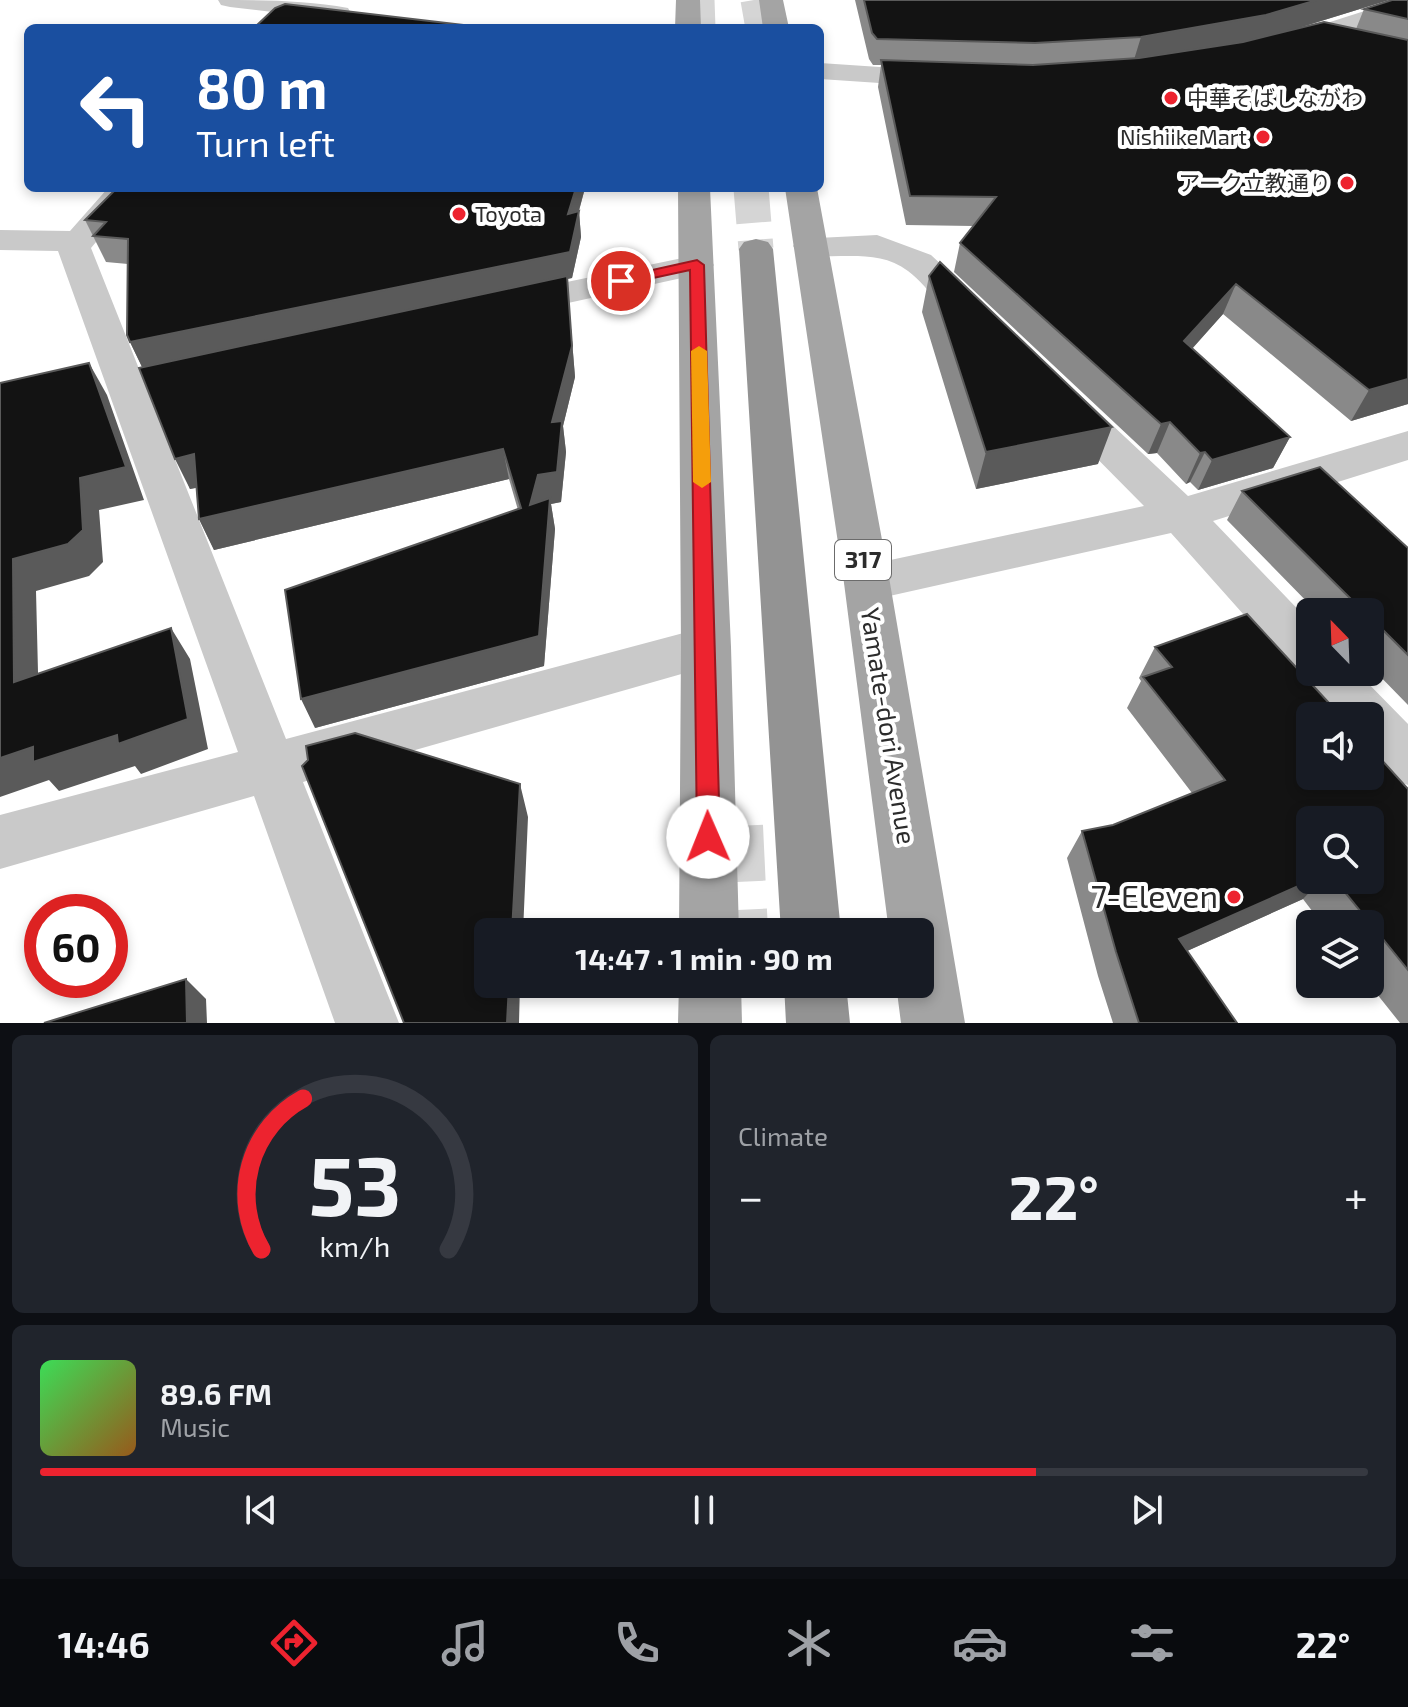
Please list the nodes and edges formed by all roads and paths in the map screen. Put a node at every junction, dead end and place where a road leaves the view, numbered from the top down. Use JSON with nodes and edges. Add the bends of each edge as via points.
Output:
{"nodes":[{"id":1,"x":230,"y":0,"type":"edge"},
{"id":2,"x":688,"y":0,"type":"edge"},
{"id":3,"x":771,"y":0,"type":"edge"},
{"id":4,"x":298,"y":4,"type":"edge"},
{"id":5,"x":1408,"y":5,"type":"edge"},
{"id":6,"x":356,"y":15,"type":"edge"},
{"id":7,"x":276,"y":24,"type":"edge"},
{"id":8,"x":688,"y":24,"type":"edge"},
{"id":9,"x":775,"y":24,"type":"edge"},
{"id":10,"x":1313,"y":38,"type":"junction"},
{"id":11,"x":1354,"y":46,"type":"edge"},
{"id":12,"x":1259,"y":52,"type":"edge"},
{"id":13,"x":824,"y":71,"type":"edge"},
{"id":14,"x":968,"y":79,"type":"edge"},
{"id":15,"x":121,"y":192,"type":"edge"},
{"id":16,"x":694,"y":192,"type":"edge"},
{"id":17,"x":802,"y":192,"type":"edge"},
{"id":18,"x":0,"y":240,"type":"edge"},
{"id":19,"x":76,"y":241,"type":"junction"},
{"id":20,"x":810,"y":246,"type":"junction"},
{"id":21,"x":756,"y":249,"type":"tunnel mouth"},
{"id":22,"x":697,"y":265,"type":"junction"},
{"id":23,"x":471,"y":314,"type":"edge"},
{"id":24,"x":999,"y":339,"type":"edge"},
{"id":25,"x":1044,"y":383,"type":"edge"},
{"id":26,"x":1408,"y":445,"type":"edge"},
{"id":27,"x":1180,"y":515,"type":"junction"},
{"id":28,"x":867,"y":583,"type":"junction"},
{"id":29,"x":1296,"y":640,"type":"edge"},
{"id":30,"x":706,"y":647,"type":"junction"},
{"id":31,"x":1338,"y":686,"type":"edge"},
{"id":32,"x":1353,"y":702,"type":"edge"},
{"id":33,"x":1384,"y":735,"type":"edge"},
{"id":34,"x":1408,"y":761,"type":"edge"},
{"id":35,"x":270,"y":768,"type":"junction"},
{"id":36,"x":0,"y":842,"type":"edge"},
{"id":37,"x":709,"y":918,"type":"edge"},
{"id":38,"x":810,"y":918,"type":"edge"},
{"id":39,"x":918,"y":918,"type":"edge"},
{"id":40,"x":710,"y":998,"type":"edge"},
{"id":41,"x":816,"y":998,"type":"edge"},
{"id":42,"x":929,"y":998,"type":"edge"},
{"id":43,"x":367,"y":1023,"type":"edge"},
{"id":44,"x":710,"y":1023,"type":"edge"},
{"id":45,"x":818,"y":1023,"type":"edge"},
{"id":46,"x":933,"y":1023,"type":"edge"}],
"edges":[{"from":1,"to":4,"type":"street"},
{"from":2,"to":8,"type":"main road"},
{"from":3,"to":9,"type":"main road"},
{"from":4,"to":6,"type":"street"},
{"from":4,"to":7,"type":"street"},
{"from":5,"to":10,"type":"street"},
{"from":10,"to":11,"type":"street"},
{"from":10,"to":12,"type":"street"},
{"from":13,"to":14,"type":"street"},
{"from":15,"to":19,"type":"street"},
{"from":16,"to":22,"type":"main road"},
{"from":17,"to":20,"type":"main road","name":"Yamate-dori Avenue","number":"317"},
{"from":18,"to":19,"type":"street"},
{"from":19,"to":35,"type":"street","via":[[74,247],[143,385]]},
{"from":20,"to":24,"type":"street","via":[[877,245],[919,262]]},
{"from":20,"to":28,"type":"main road","name":"Yamate-dori Avenue","number":"317"},
{"from":21,"to":38,"type":"highway"},
{"from":22,"to":23,"type":"street"},
{"from":22,"to":30,"type":"main road"},
{"from":25,"to":27,"type":"street"},
{"from":26,"to":27,"type":"street"},
{"from":27,"to":28,"type":"street"},
{"from":27,"to":29,"type":"street"},
{"from":28,"to":39,"type":"main road","name":"Yamate-dori Avenue","number":"317"},
{"from":30,"to":35,"type":"street"},
{"from":30,"to":37,"type":"main road"},
{"from":31,"to":32,"type":"street"},
{"from":33,"to":34,"type":"street"},
{"from":35,"to":36,"type":"street"},
{"from":35,"to":43,"type":"street"},
{"from":40,"to":44,"type":"main road"},
{"from":41,"to":45,"type":"highway"},
{"from":42,"to":46,"type":"main road","name":"Yamate-dori Avenue","number":"317"}]}
